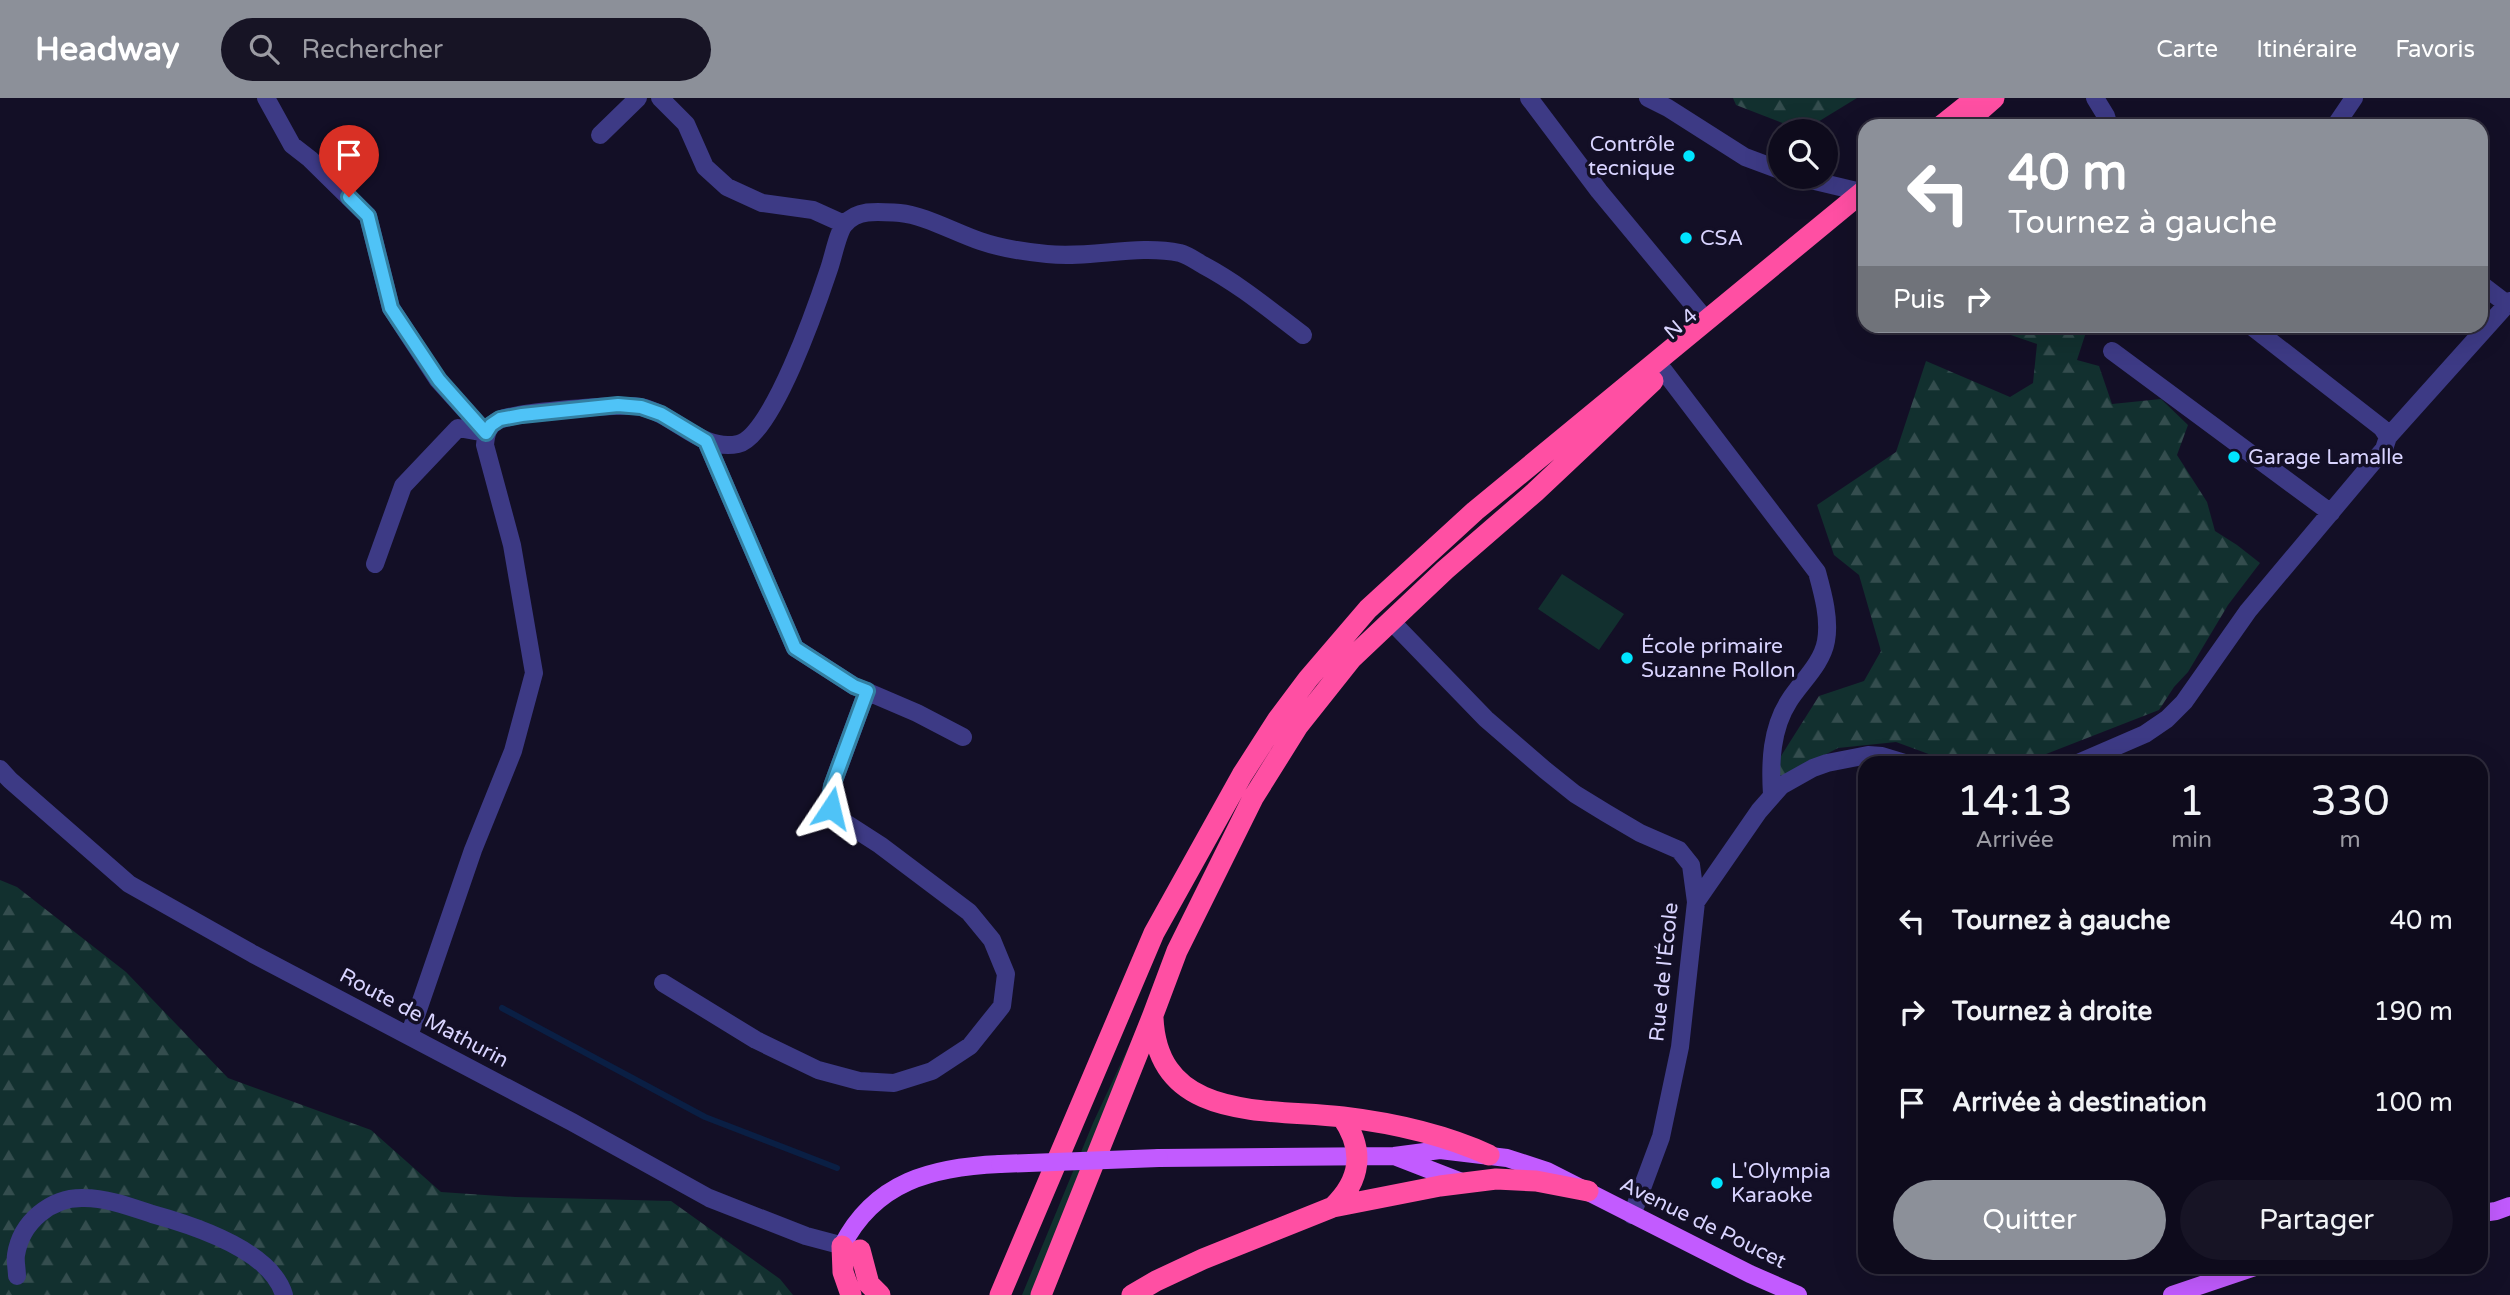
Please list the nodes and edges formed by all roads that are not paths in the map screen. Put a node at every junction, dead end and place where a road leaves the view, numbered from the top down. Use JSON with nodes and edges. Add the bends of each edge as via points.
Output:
{"nodes":[{"id":1,"x":266,"y":98,"type":"edge"},
{"id":2,"x":638,"y":98,"type":"edge"},
{"id":3,"x":660,"y":98,"type":"edge"},
{"id":4,"x":1529,"y":98,"type":"edge"},
{"id":5,"x":1648,"y":98,"type":"edge"},
{"id":6,"x":1976,"y":98,"type":"edge"},
{"id":7,"x":1994,"y":98,"type":"edge"},
{"id":8,"x":2095,"y":98,"type":"edge"},
{"id":9,"x":2354,"y":98,"type":"edge"},
{"id":10,"x":1950,"y":119,"type":"edge"},
{"id":11,"x":1971,"y":119,"type":"edge"},
{"id":12,"x":2107,"y":119,"type":"edge"},
{"id":13,"x":2340,"y":119,"type":"edge"},
{"id":14,"x":600,"y":135,"type":"dead end"},
{"id":15,"x":1768,"y":166,"type":"edge"},
{"id":16,"x":1838,"y":187,"type":"edge"},
{"id":17,"x":1858,"y":192,"type":"edge"},
{"id":18,"x":1858,"y":199,"type":"edge"},
{"id":19,"x":1858,"y":199,"type":"edge"},
{"id":20,"x":844,"y":224,"type":"junction"},
{"id":21,"x":2488,"y":289,"type":"edge"},
{"id":22,"x":2509,"y":302,"type":"edge"},
{"id":23,"x":1706,"y":320,"type":"junction"},
{"id":24,"x":2488,"y":325,"type":"edge"},
{"id":25,"x":2260,"y":333,"type":"edge"},
{"id":26,"x":2481,"y":333,"type":"edge"},
{"id":27,"x":1303,"y":335,"type":"dead end"},
{"id":28,"x":2112,"y":351,"type":"dead end"},
{"id":29,"x":1664,"y":370,"type":"junction"},
{"id":30,"x":486,"y":433,"type":"junction"},
{"id":31,"x":2388,"y":437,"type":"junction"},
{"id":32,"x":706,"y":441,"type":"junction"},
{"id":33,"x":2331,"y":513,"type":"junction"},
{"id":34,"x":375,"y":564,"type":"dead end"},
{"id":35,"x":1392,"y":622,"type":"junction"},
{"id":36,"x":867,"y":691,"type":"junction"},
{"id":37,"x":963,"y":737,"type":"dead end"},
{"id":38,"x":1863,"y":756,"type":"edge"},
{"id":39,"x":1882,"y":756,"type":"edge"},
{"id":40,"x":2094,"y":756,"type":"edge"},
{"id":41,"x":1858,"y":757,"type":"edge"},
{"id":42,"x":0,"y":769,"type":"edge"},
{"id":43,"x":1772,"y":795,"type":"junction"},
{"id":44,"x":1696,"y":902,"type":"junction"},
{"id":45,"x":663,"y":983,"type":"dead end"},
{"id":46,"x":1153,"y":1015,"type":"junction"},
{"id":47,"x":409,"y":1036,"type":"junction"},
{"id":48,"x":1342,"y":1117,"type":"junction"},
{"id":49,"x":1489,"y":1155,"type":"junction"},
{"id":50,"x":1357,"y":1156,"type":"junction"},
{"id":51,"x":1394,"y":1156,"type":"junction"},
{"id":52,"x":1464,"y":1183,"type":"junction"},
{"id":53,"x":1588,"y":1191,"type":"junction"},
{"id":54,"x":1333,"y":1207,"type":"junction"},
{"id":55,"x":1632,"y":1215,"type":"junction"},
{"id":56,"x":851,"y":1248,"type":"junction"},
{"id":57,"x":1010,"y":1267,"type":"junction"},
{"id":58,"x":2234,"y":1274,"type":"edge"},
{"id":59,"x":17,"y":1276,"type":"dead end"},
{"id":60,"x":284,"y":1295,"type":"edge"},
{"id":61,"x":851,"y":1295,"type":"edge"},
{"id":62,"x":880,"y":1295,"type":"edge"},
{"id":63,"x":984,"y":1295,"type":"edge"},
{"id":64,"x":1000,"y":1295,"type":"edge"},
{"id":65,"x":1041,"y":1295,"type":"edge"},
{"id":66,"x":1132,"y":1295,"type":"edge"},
{"id":67,"x":1798,"y":1295,"type":"edge"},
{"id":68,"x":2172,"y":1295,"type":"edge"}],
"edges":[{"from":1,"to":30,"type":"street","via":[[292,145],[368,216],[391,308],[439,380]]},
{"from":2,"to":14,"type":"street"},
{"from":3,"to":20,"type":"street","via":[[686,124],[705,167],[727,187],[762,203],[813,210]]},
{"from":4,"to":23,"type":"street"},
{"from":5,"to":15,"type":"street","via":[[1745,157]]},
{"from":6,"to":10,"type":"highway"},
{"from":7,"to":11,"type":"highway"},
{"from":8,"to":12,"type":"street"},
{"from":9,"to":13,"type":"street"},
{"from":16,"to":17,"type":"street"},
{"from":18,"to":23,"type":"highway","number":"N 4"},
{"from":19,"to":29,"type":"highway","name":"N 4"},
{"from":20,"to":27,"type":"street","via":[[871,212],[907,214],[984,242],[1049,254],[1181,253],[1228,278]]},
{"from":20,"to":32,"type":"street","via":[[809,331],[772,407],[748,439],[738,444]]},
{"from":21,"to":22,"type":"street"},
{"from":22,"to":24,"type":"street"},
{"from":23,"to":57,"type":"highway","number":"N 4","via":[[1475,511],[1368,609],[1278,719],[1154,933]]},
{"from":25,"to":31,"type":"street"},
{"from":26,"to":31,"type":"street"},
{"from":28,"to":33,"type":"street"},
{"from":29,"to":35,"type":"highway","name":"N 4"},
{"from":29,"to":43,"type":"street","via":[[1817,572],[1822,591],[1827,639],[1778,726],[1770,765]]},
{"from":30,"to":32,"type":"street","via":[[500,419],[618,405],[661,414]]},
{"from":30,"to":34,"type":"street","via":[[458,428],[403,486]]},
{"from":30,"to":47,"type":"street","via":[[485,445],[512,545],[534,674],[513,751],[473,850]]},
{"from":31,"to":33,"type":"street","via":[[2384,449]]},
{"from":32,"to":36,"type":"street","via":[[795,648]]},
{"from":33,"to":40,"type":"street","via":[[2248,611],[2184,702],[2146,734]]},
{"from":35,"to":44,"type":"street","name":"Rue de l'École","via":[[1486,719],[1575,794],[1640,833],[1679,850],[1691,865]]},
{"from":35,"to":46,"type":"highway","name":"N 4","via":[[1352,658],[1306,716],[1253,798],[1177,951]]},
{"from":36,"to":37,"type":"street"},
{"from":36,"to":45,"type":"street","via":[[832,786],[831,808],[846,825],[969,912],[992,940],[1006,974],[1002,1006],[970,1046],[932,1071],[894,1083],[859,1081],[818,1070],[756,1040]]},
{"from":38,"to":39,"type":"street"},
{"from":41,"to":43,"type":"street","via":[[1796,776]]},
{"from":42,"to":47,"type":"street","name":"Route de Mathurin","via":[[129,884]]},
{"from":43,"to":44,"type":"street"},
{"from":44,"to":55,"type":"street","name":"Rue de l'École","via":[[1680,1047],[1661,1137]]},
{"from":46,"to":48,"type":"highway","via":[[1154,1035],[1168,1072],[1195,1094],[1252,1109]]},
{"from":46,"to":65,"type":"highway","name":"N 4"},
{"from":47,"to":56,"type":"street","name":"Route de Mathurin","via":[[709,1198],[806,1236]]},
{"from":48,"to":49,"type":"highway","via":[[1439,1136]]},
{"from":48,"to":50,"type":"highway"},
{"from":49,"to":51,"type":"main road","name":"Avenue de Poucet","via":[[1440,1150]]},
{"from":49,"to":53,"type":"main road","name":"Avenue de Poucet","via":[[1547,1171]]},
{"from":50,"to":51,"type":"main road"},
{"from":50,"to":54,"type":"highway","via":[[1351,1185]]},
{"from":50,"to":56,"type":"main road","bridge":true,"via":[[1159,1158],[942,1169],[890,1191],[868,1207]]},
{"from":51,"to":52,"type":"main road"},
{"from":52,"to":53,"type":"highway","via":[[1514,1179]]},
{"from":52,"to":54,"type":"highway"},
{"from":53,"to":55,"type":"main road","name":"Avenue de Poucet"},
{"from":54,"to":66,"type":"highway","via":[[1203,1259]]},
{"from":55,"to":67,"type":"main road","name":"Avenue de Poucet"},
{"from":56,"to":61,"type":"highway","via":[[843,1272]]},
{"from":56,"to":62,"type":"highway","via":[[869,1284]]},
{"from":57,"to":63,"type":"highway"},
{"from":57,"to":64,"type":"highway","number":"N 4"},
{"from":58,"to":68,"type":"main road"},
{"from":59,"to":60,"type":"street","via":[[15,1255],[33,1220],[57,1203],[85,1198],[194,1226],[223,1239],[268,1269]]}]}
